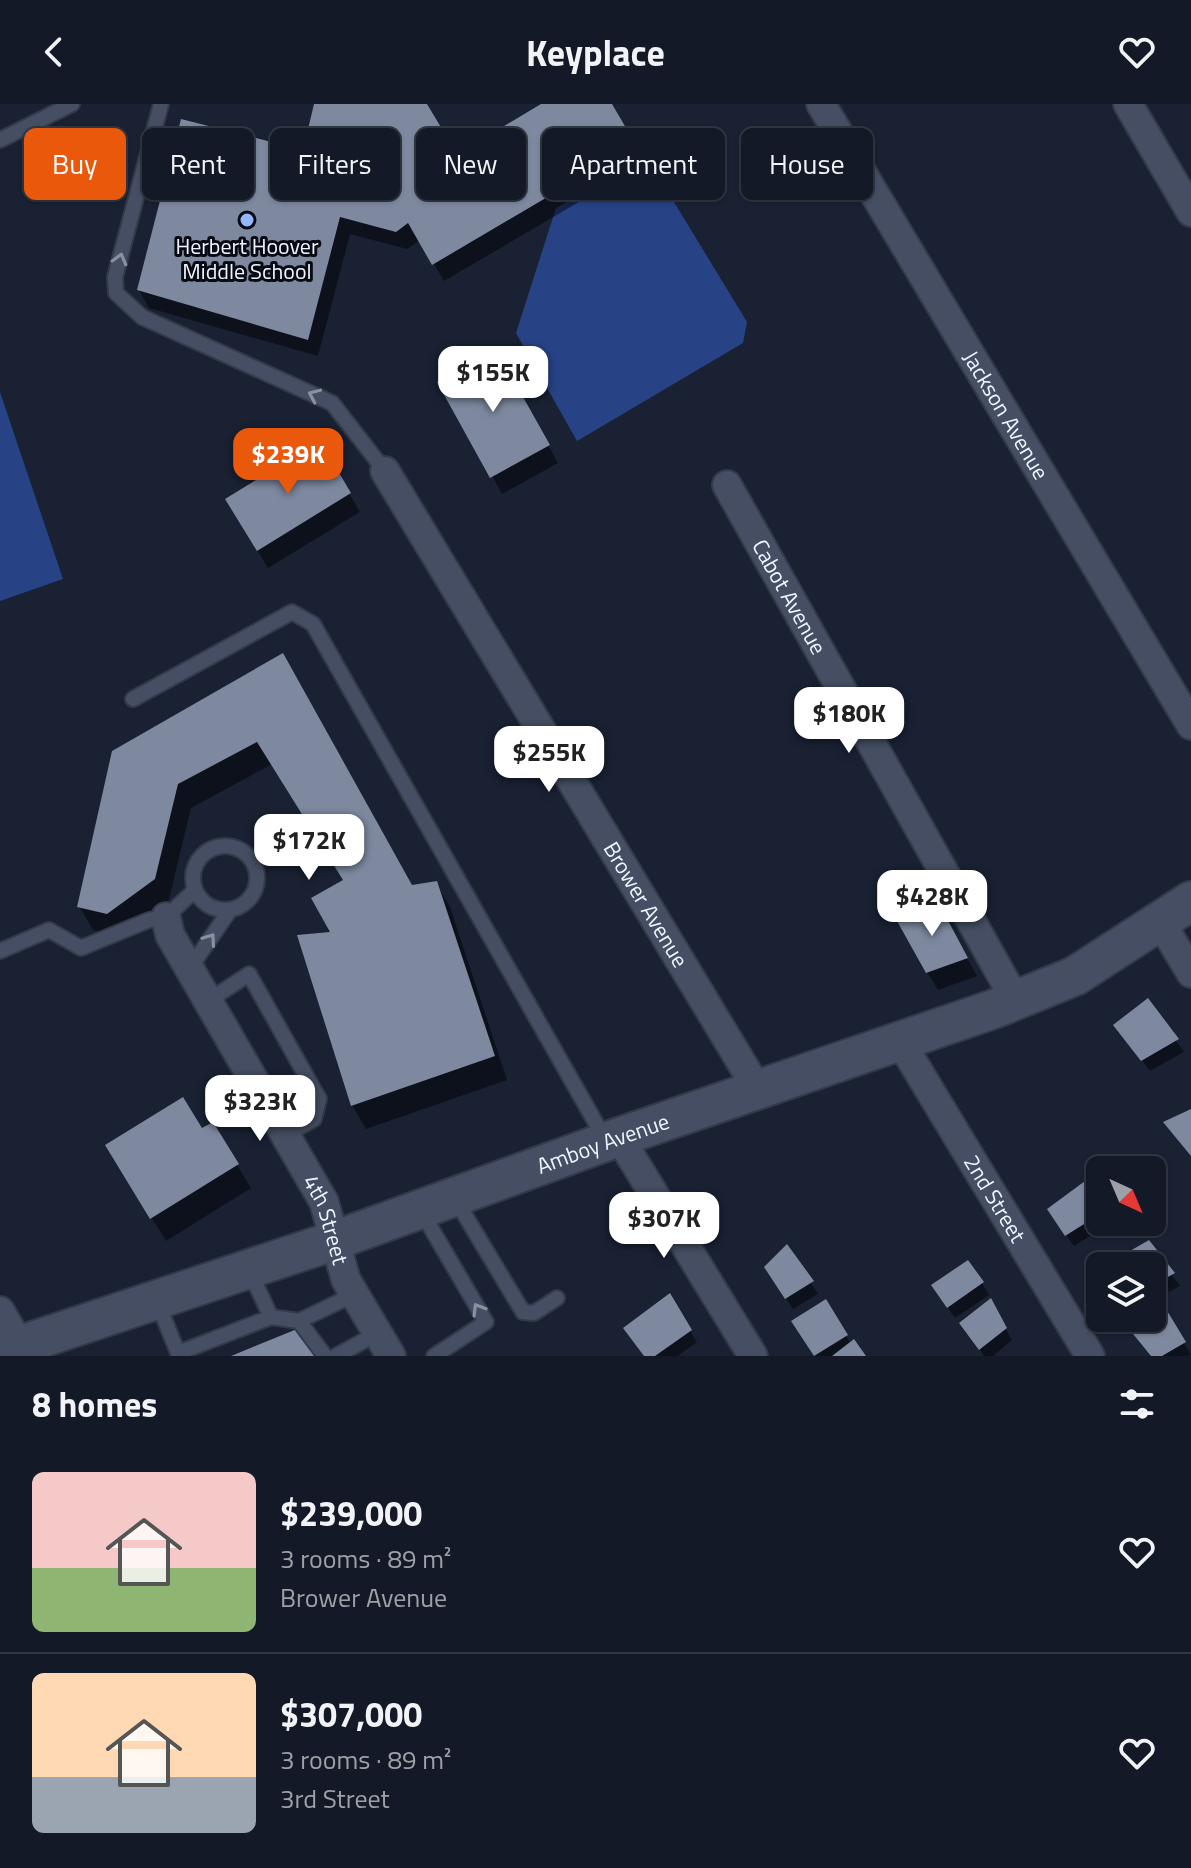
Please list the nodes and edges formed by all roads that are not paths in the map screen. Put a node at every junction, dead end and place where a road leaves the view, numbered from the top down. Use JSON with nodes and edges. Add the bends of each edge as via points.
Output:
{"nodes":[{"id":1,"x":72,"y":104,"type":"edge"},
{"id":2,"x":161,"y":104,"type":"edge"},
{"id":3,"x":821,"y":104,"type":"edge"},
{"id":4,"x":1128,"y":104,"type":"edge"},
{"id":5,"x":0,"y":140,"type":"edge"},
{"id":6,"x":1191,"y":212,"type":"edge"},
{"id":7,"x":385,"y":471,"type":"joint"},
{"id":8,"x":727,"y":485,"type":"dead end"},
{"id":9,"x":133,"y":699,"type":"dead end"},
{"id":10,"x":1191,"y":725,"type":"edge"},
{"id":11,"x":195,"y":890,"type":"junction"},
{"id":12,"x":1191,"y":901,"type":"edge"},
{"id":13,"x":230,"y":910,"type":"junction"},
{"id":14,"x":166,"y":917,"type":"junction"},
{"id":15,"x":1160,"y":921,"type":"junction"},
{"id":16,"x":0,"y":951,"type":"edge"},
{"id":17,"x":190,"y":968,"type":"junction"},
{"id":18,"x":1191,"y":973,"type":"edge"},
{"id":19,"x":208,"y":1001,"type":"junction"},
{"id":20,"x":1016,"y":1001,"type":"junction"},
{"id":21,"x":900,"y":1041,"type":"junction"},
{"id":22,"x":758,"y":1090,"type":"junction"},
{"id":23,"x":285,"y":1135,"type":"junction"},
{"id":24,"x":612,"y":1139,"type":"junction"},
{"id":25,"x":437,"y":1203,"type":"junction"},
{"id":26,"x":333,"y":1241,"type":"junction"},
{"id":27,"x":248,"y":1269,"type":"junction"},
{"id":28,"x":355,"y":1294,"type":"junction"},
{"id":29,"x":557,"y":1298,"type":"dead end"},
{"id":30,"x":157,"y":1300,"type":"junction"},
{"id":31,"x":0,"y":1311,"type":"edge"},
{"id":32,"x":271,"y":1317,"type":"junction"},
{"id":33,"x":299,"y":1321,"type":"junction"},
{"id":34,"x":384,"y":1344,"type":"edge"},
{"id":35,"x":15,"y":1351,"type":"edge"},
{"id":36,"x":325,"y":1356,"type":"edge"},
{"id":37,"x":336,"y":1356,"type":"edge"},
{"id":38,"x":434,"y":1356,"type":"edge"},
{"id":39,"x":753,"y":1356,"type":"edge"},
{"id":40,"x":1090,"y":1356,"type":"edge"}],
"edges":[{"from":1,"to":5,"type":"lane"},
{"from":7,"to":2,"type":"lane","one_way":true,"via":[[332,403],[142,317],[116,293],[115,277]]},
{"from":3,"to":10,"type":"street","name":"Jackson Avenue"},
{"from":4,"to":6,"type":"street"},
{"from":7,"to":22,"type":"street","name":"Brower Avenue"},
{"from":8,"to":20,"type":"street","name":"Cabot Avenue"},
{"from":9,"to":24,"type":"lane","via":[[292,612],[313,624]]},
{"from":11,"to":13,"type":"lane","via":[[209,906]]},
{"from":11,"to":13,"type":"lane","via":[[194,869],[205,852],[226,845],[246,852],[257,870],[255,891]]},
{"from":11,"to":14,"type":"lane"},
{"from":12,"to":15,"type":"street","name":"Amboy Avenue"},
{"from":17,"to":13,"type":"lane","one_way":true},
{"from":14,"to":16,"type":"lane","via":[[81,948],[49,930]]},
{"from":14,"to":17,"type":"street","name":"4th Street","via":[[170,935]]},
{"from":15,"to":18,"type":"street"},
{"from":15,"to":20,"type":"street","name":"Amboy Avenue","via":[[1075,976]]},
{"from":17,"to":19,"type":"street","name":"4th Street"},
{"from":19,"to":23,"type":"street","name":"4th Street"},
{"from":19,"to":23,"type":"lane","via":[[249,974],[319,1099],[314,1119]]},
{"from":20,"to":21,"type":"street","name":"Amboy Avenue"},
{"from":21,"to":22,"type":"street","name":"Amboy Avenue"},
{"from":21,"to":40,"type":"street","name":"2nd Street"},
{"from":22,"to":24,"type":"street","name":"Amboy Avenue"},
{"from":23,"to":26,"type":"street","name":"4th Street","via":[[324,1202]]},
{"from":24,"to":25,"type":"street","name":"Amboy Avenue"},
{"from":24,"to":39,"type":"street"},
{"from":25,"to":26,"type":"street","name":"Amboy Avenue"},
{"from":25,"to":29,"type":"lane","via":[[523,1312],[534,1313]]},
{"from":38,"to":25,"type":"lane","one_way":true,"via":[[486,1322]]},
{"from":26,"to":27,"type":"street","name":"Amboy Avenue"},
{"from":26,"to":28,"type":"street","name":"4th Street"},
{"from":27,"to":30,"type":"street","name":"Amboy Avenue"},
{"from":27,"to":32,"type":"lane"},
{"from":28,"to":33,"type":"lane"},
{"from":28,"to":34,"type":"street","name":"4th Street"},
{"from":30,"to":32,"type":"lane","via":[[178,1353]]},
{"from":30,"to":35,"type":"street","name":"Amboy Avenue"},
{"from":31,"to":35,"type":"street"},
{"from":32,"to":33,"type":"lane"},
{"from":33,"to":36,"type":"lane"},
{"from":34,"to":37,"type":"lane"}]}
